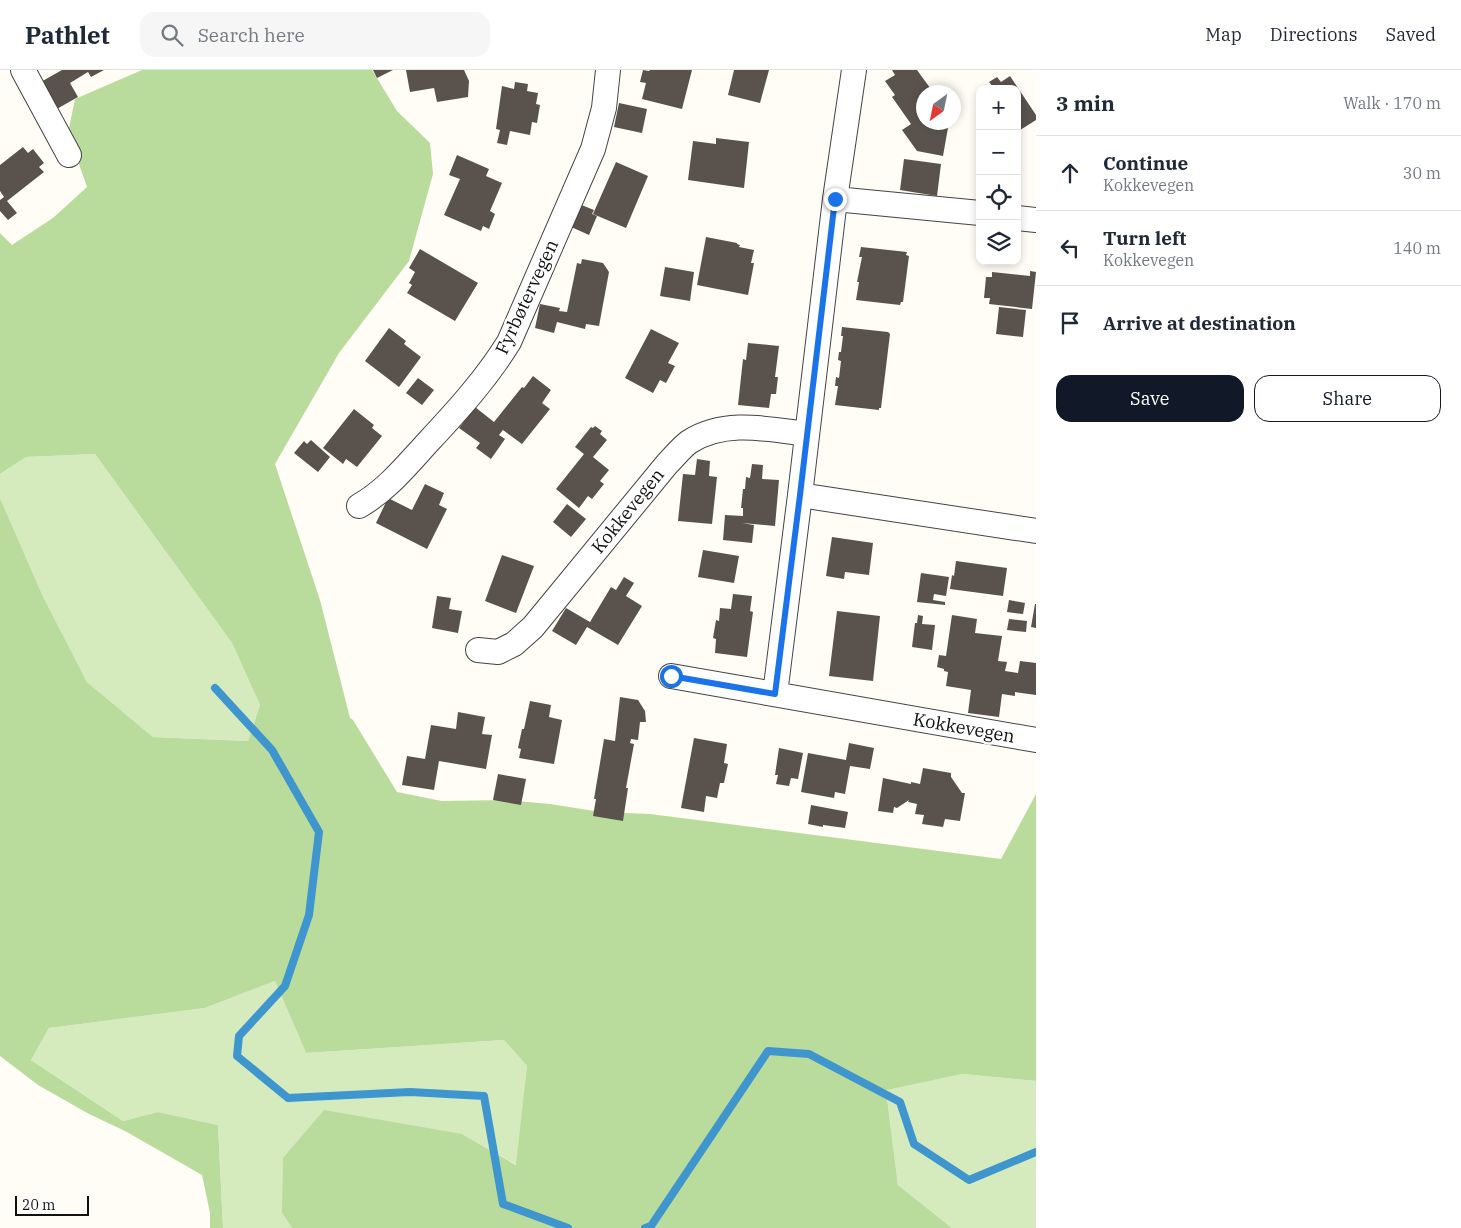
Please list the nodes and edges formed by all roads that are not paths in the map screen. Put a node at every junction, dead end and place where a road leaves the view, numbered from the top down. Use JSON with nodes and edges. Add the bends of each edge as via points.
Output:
{"nodes":[{"id":1,"x":23,"y":70,"type":"edge"},
{"id":2,"x":608,"y":70,"type":"edge"},
{"id":3,"x":854,"y":70,"type":"edge"},
{"id":4,"x":69,"y":155,"type":"dead end"},
{"id":5,"x":835,"y":199,"type":"junction"},
{"id":6,"x":976,"y":212,"type":"edge"},
{"id":7,"x":1021,"y":218,"type":"edge"},
{"id":8,"x":1036,"y":220,"type":"edge"},
{"id":9,"x":807,"y":434,"type":"junction"},
{"id":10,"x":800,"y":495,"type":"junction"},
{"id":11,"x":359,"y":506,"type":"dead end"},
{"id":12,"x":1036,"y":531,"type":"edge"},
{"id":13,"x":478,"y":650,"type":"dead end"},
{"id":14,"x":671,"y":676,"type":"dead end"},
{"id":15,"x":775,"y":694,"type":"junction"},
{"id":16,"x":1036,"y":740,"type":"edge"}],
"edges":[{"from":1,"to":4,"type":"street"},
{"from":2,"to":11,"type":"street","name":"Fyrbøtervegen","via":[[604,108],[593,149],[509,342],[475,391],[394,480],[374,498]]},
{"from":3,"to":5,"type":"street"},
{"from":5,"to":6,"type":"street"},
{"from":5,"to":9,"type":"street"},
{"from":7,"to":8,"type":"street"},
{"from":9,"to":10,"type":"street"},
{"from":9,"to":13,"type":"street","name":"Kokkevegen","via":[[731,427],[707,432],[688,443],[667,464],[533,627],[514,644],[498,652]]},
{"from":10,"to":12,"type":"street"},
{"from":10,"to":15,"type":"street"},
{"from":14,"to":15,"type":"street","name":"Kokkevegen"},
{"from":15,"to":16,"type":"street","name":"Kokkevegen"}]}
